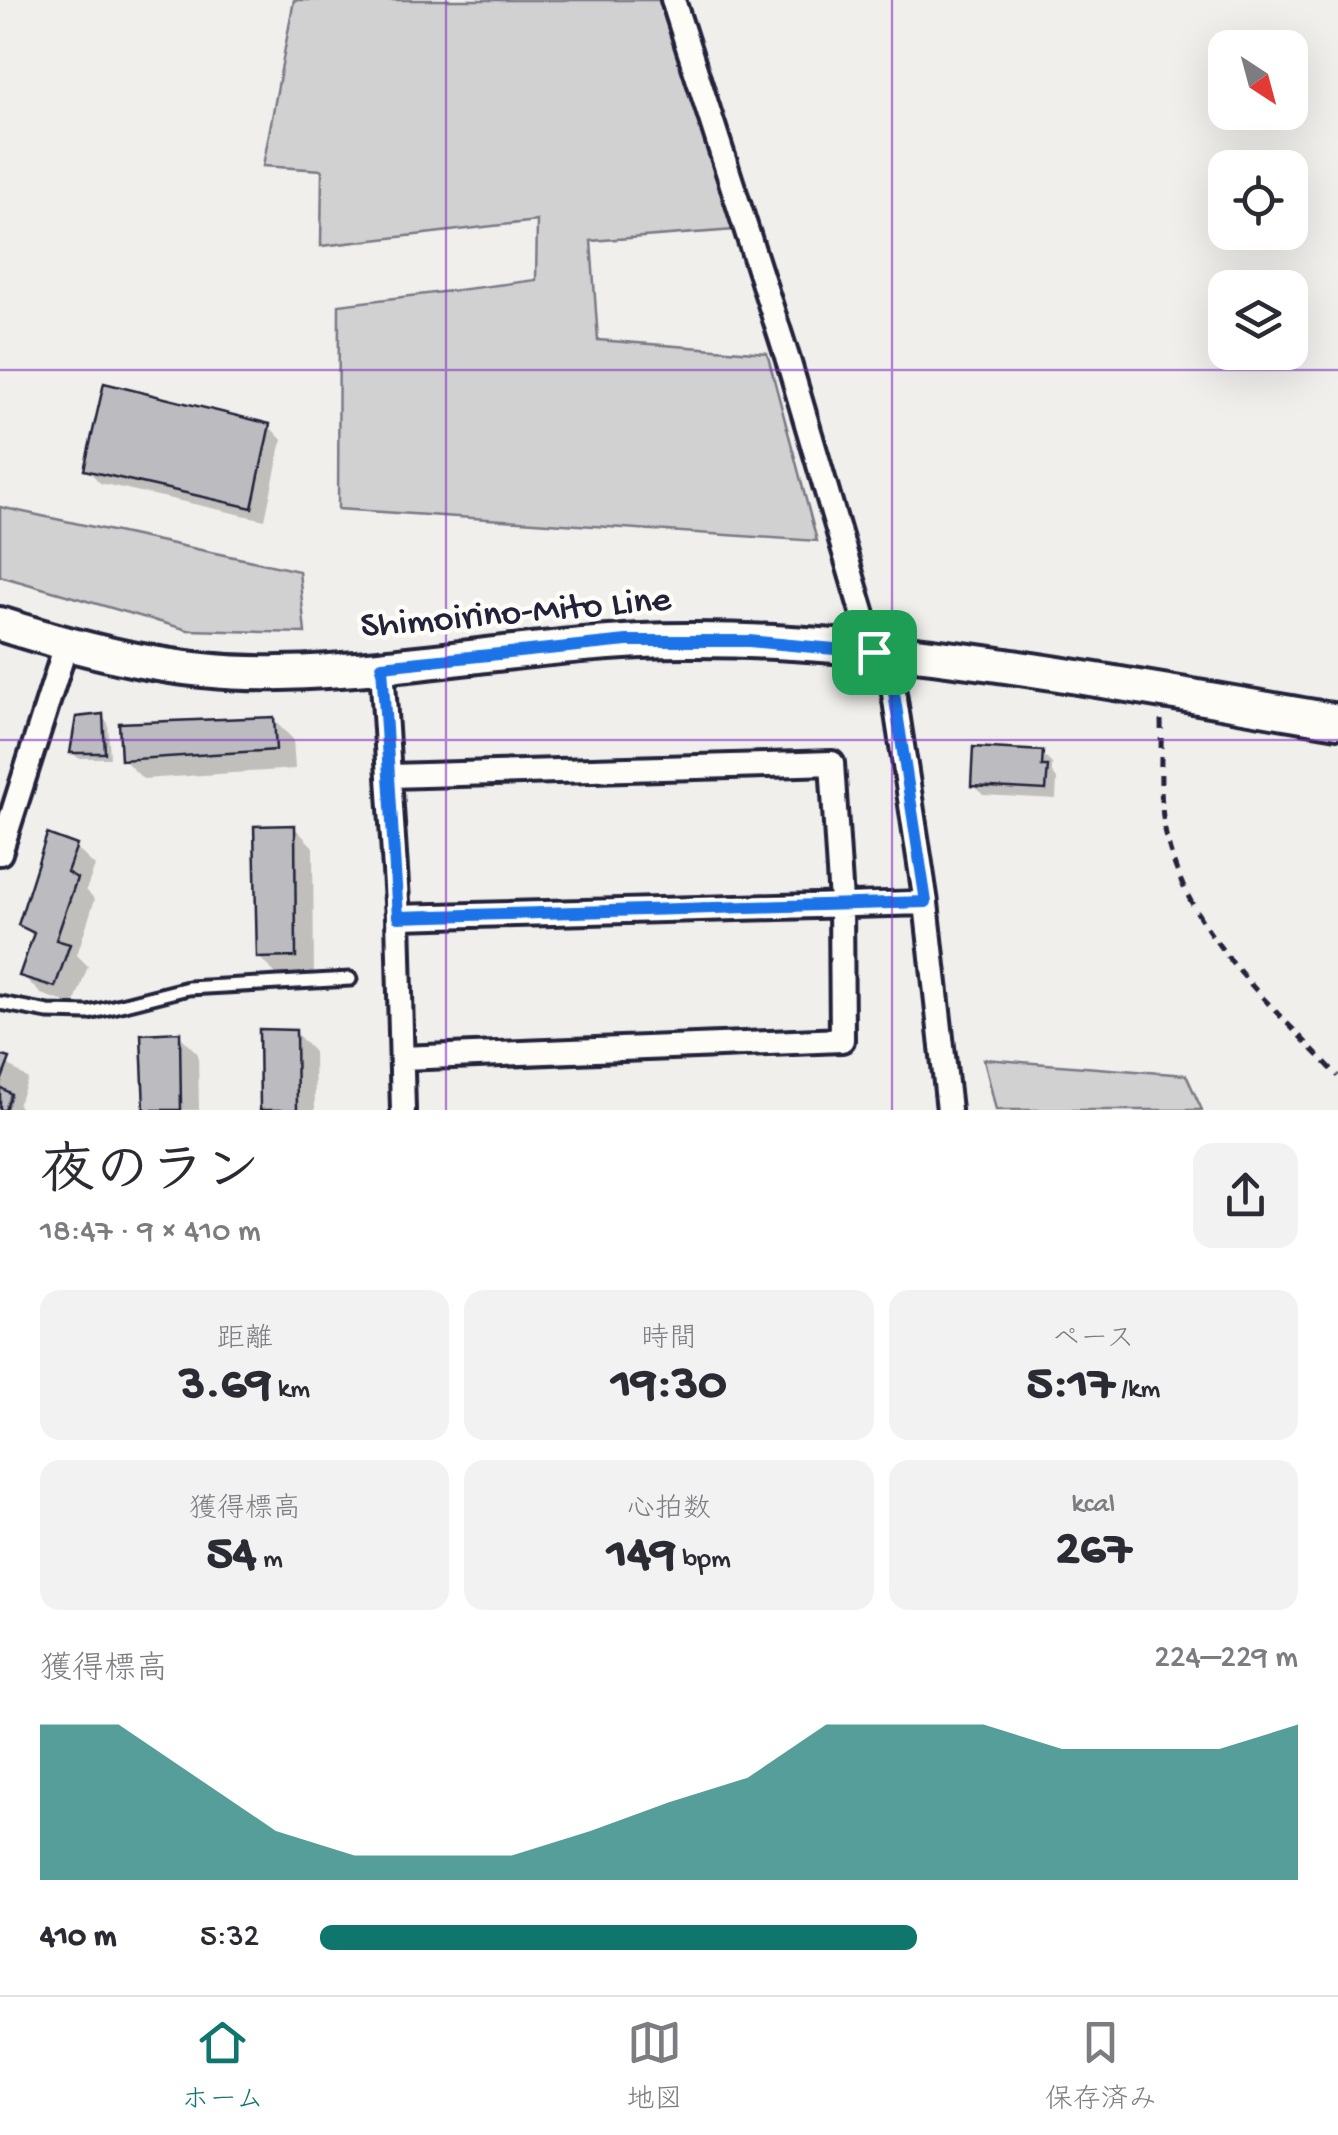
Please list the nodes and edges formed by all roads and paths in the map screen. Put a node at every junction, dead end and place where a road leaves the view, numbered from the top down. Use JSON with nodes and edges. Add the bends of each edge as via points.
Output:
{"nodes":[{"id":1,"x":673,"y":0,"type":"edge"},
{"id":2,"x":0,"y":624,"type":"edge"},
{"id":3,"x":66,"y":645,"type":"junction"},
{"id":4,"x":880,"y":653,"type":"junction"},
{"id":5,"x":382,"y":666,"type":"junction"},
{"id":6,"x":1162,"y":692,"type":"junction"},
{"id":7,"x":1338,"y":721,"type":"edge"},
{"id":8,"x":390,"y":776,"type":"junction"},
{"id":9,"x":0,"y":854,"type":"edge"},
{"id":10,"x":841,"y":902,"type":"junction"},
{"id":11,"x":926,"y":902,"type":"junction"},
{"id":12,"x":398,"y":917,"type":"junction"},
{"id":13,"x":350,"y":978,"type":"dead end"},
{"id":14,"x":0,"y":1003,"type":"edge"},
{"id":15,"x":402,"y":1058,"type":"junction"},
{"id":16,"x":1338,"y":1076,"type":"edge"},
{"id":17,"x":402,"y":1110,"type":"edge"},
{"id":18,"x":950,"y":1110,"type":"edge"}],
"edges":[{"from":1,"to":4,"type":"street"},
{"from":2,"to":3,"type":"main road","name":"Shimoirino-Mito Line"},
{"from":3,"to":5,"type":"main road","name":"Shimoirino-Mito Line","via":[[182,668],[278,674]]},
{"from":3,"to":9,"type":"street"},
{"from":4,"to":5,"type":"main road","name":"Shimoirino-Mito Line","via":[[749,641],[642,641]]},
{"from":4,"to":6,"type":"main road","name":"Shimoirino-Mito Line"},
{"from":4,"to":11,"type":"street"},
{"from":5,"to":8,"type":"street"},
{"from":6,"to":7,"type":"main road","name":"Shimoirino-Mito Line"},
{"from":6,"to":16,"type":"path","via":[[1162,797],[1178,874],[1228,958]]},
{"from":8,"to":10,"type":"street","via":[[832,763]]},
{"from":8,"to":12,"type":"street"},
{"from":10,"to":11,"type":"street"},
{"from":10,"to":12,"type":"street"},
{"from":10,"to":15,"type":"street","via":[[842,1040]]},
{"from":11,"to":18,"type":"street"},
{"from":12,"to":15,"type":"street"},
{"from":13,"to":14,"type":"lane","via":[[188,988],[88,1013]]},
{"from":15,"to":17,"type":"street"}]}
